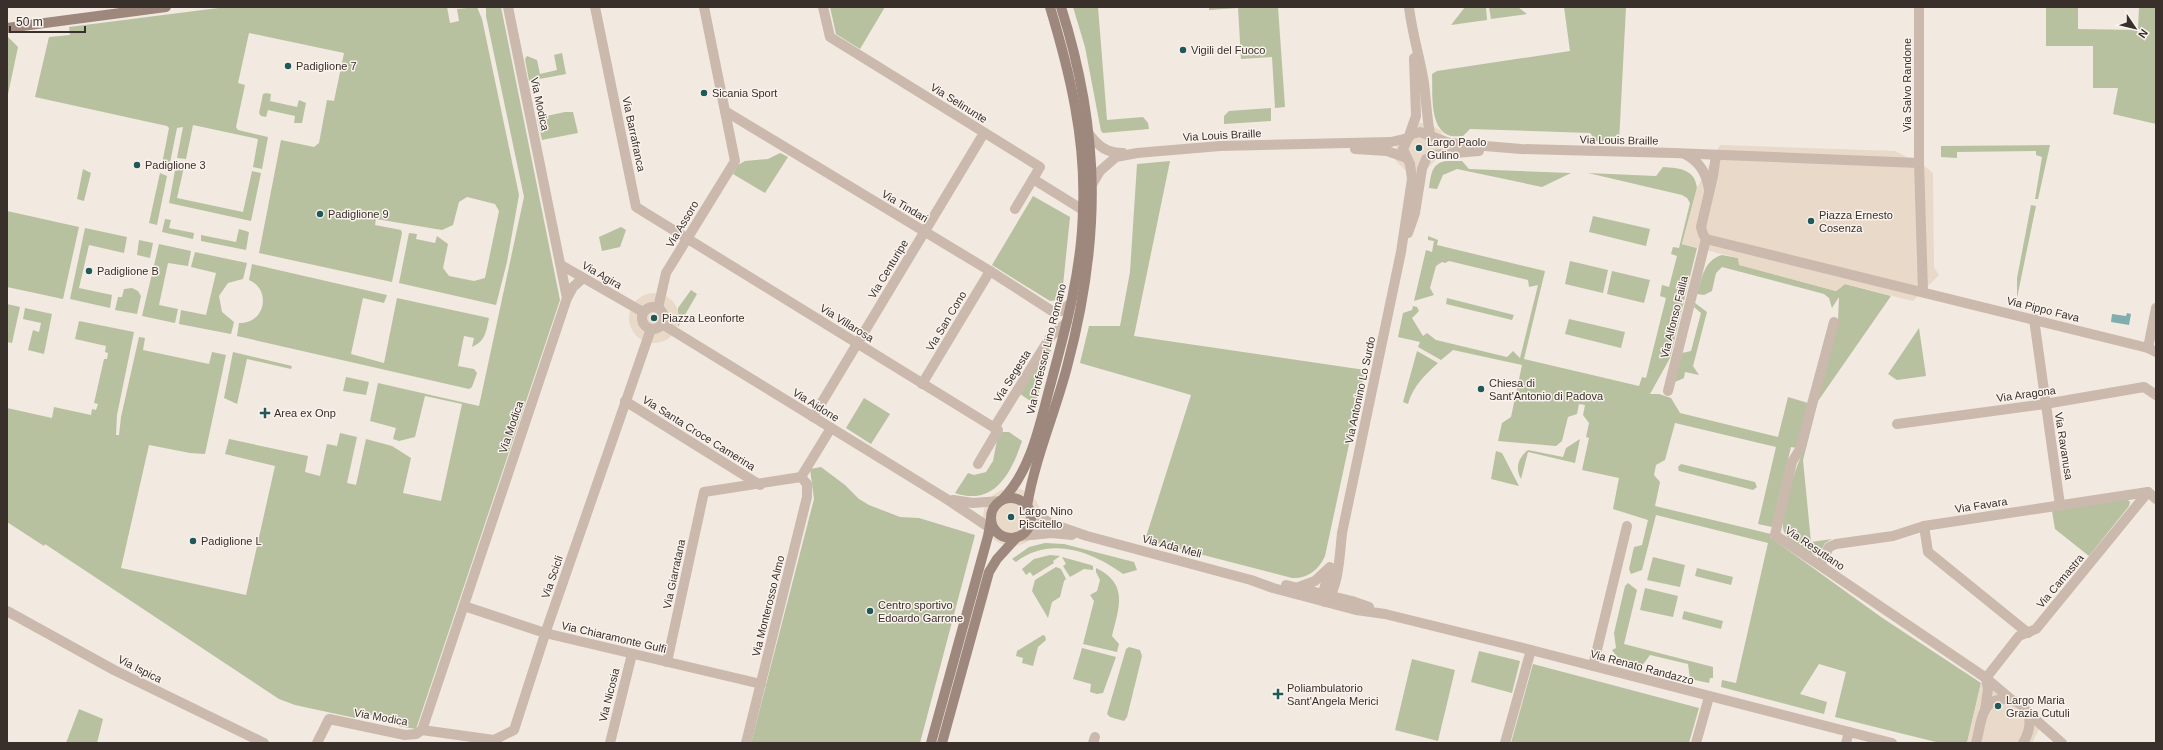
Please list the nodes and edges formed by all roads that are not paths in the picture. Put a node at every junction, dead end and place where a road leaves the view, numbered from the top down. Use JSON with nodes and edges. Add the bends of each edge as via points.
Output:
{"nodes":[{"id":1,"x":166,"y":7,"type":"edge"},
{"id":2,"x":508,"y":7,"type":"edge"},
{"id":3,"x":595,"y":7,"type":"edge"},
{"id":4,"x":704,"y":7,"type":"edge"},
{"id":5,"x":823,"y":7,"type":"edge"},
{"id":6,"x":1050,"y":7,"type":"edge"},
{"id":7,"x":1061,"y":7,"type":"edge"},
{"id":8,"x":1409,"y":7,"type":"edge"},
{"id":9,"x":1919,"y":7,"type":"edge"},
{"id":10,"x":7,"y":28,"type":"edge"},
{"id":11,"x":1414,"y":42,"type":"junction"},
{"id":12,"x":725,"y":111,"type":"junction"},
{"id":13,"x":984,"y":133,"type":"junction"},
{"id":14,"x":1089,"y":134,"type":"junction"},
{"id":15,"x":1431,"y":136,"type":"junction"},
{"id":16,"x":1408,"y":137,"type":"junction"},
{"id":17,"x":1308,"y":144,"type":"junction"},
{"id":18,"x":1521,"y":149,"type":"junction"},
{"id":19,"x":1137,"y":153,"type":"junction"},
{"id":20,"x":1684,"y":153,"type":"junction"},
{"id":21,"x":1716,"y":155,"type":"junction"},
{"id":22,"x":1428,"y":157,"type":"junction"},
{"id":23,"x":1408,"y":159,"type":"junction"},
{"id":24,"x":1919,"y":163,"type":"junction"},
{"id":25,"x":1033,"y":179,"type":"junction"},
{"id":26,"x":1093,"y":183,"type":"junction"},
{"id":27,"x":1709,"y":192,"type":"junction"},
{"id":28,"x":1015,"y":209,"type":"dead end"},
{"id":29,"x":1084,"y":210,"type":"junction"},
{"id":30,"x":925,"y":232,"type":"junction"},
{"id":31,"x":1706,"y":238,"type":"junction"},
{"id":32,"x":687,"y":239,"type":"junction"},
{"id":33,"x":1401,"y":252,"type":"junction"},
{"id":34,"x":561,"y":265,"type":"junction"},
{"id":35,"x":990,"y":271,"type":"junction"},
{"id":36,"x":584,"y":278,"type":"junction"},
{"id":37,"x":1923,"y":291,"type":"junction"},
{"id":38,"x":567,"y":298,"type":"junction"},
{"id":39,"x":1071,"y":303,"type":"junction"},
{"id":40,"x":658,"y":308,"type":"junction"},
{"id":41,"x":2156,"y":308,"type":"edge"},
{"id":42,"x":643,"y":312,"type":"junction"},
{"id":43,"x":2034,"y":319,"type":"junction"},
{"id":44,"x":1067,"y":322,"type":"junction"},
{"id":45,"x":1834,"y":322,"type":"dead end"},
{"id":46,"x":662,"y":324,"type":"junction"},
{"id":47,"x":651,"y":329,"type":"junction"},
{"id":48,"x":857,"y":344,"type":"junction"},
{"id":49,"x":2152,"y":350,"type":"edge"},
{"id":50,"x":922,"y":384,"type":"junction"},
{"id":51,"x":1668,"y":391,"type":"dead end"},
{"id":52,"x":2156,"y":395,"type":"edge"},
{"id":53,"x":625,"y":402,"type":"junction"},
{"id":54,"x":2045,"y":404,"type":"junction"},
{"id":55,"x":813,"y":417,"type":"junction"},
{"id":56,"x":1897,"y":424,"type":"dead end"},
{"id":57,"x":831,"y":428,"type":"junction"},
{"id":58,"x":994,"y":428,"type":"junction"},
{"id":59,"x":978,"y":464,"type":"dead end"},
{"id":60,"x":801,"y":477,"type":"junction"},
{"id":61,"x":760,"y":485,"type":"junction"},
{"id":62,"x":2152,"y":496,"type":"edge"},
{"id":63,"x":945,"y":498,"type":"junction"},
{"id":64,"x":1001,"y":501,"type":"junction"},
{"id":65,"x":2060,"y":505,"type":"junction"},
{"id":66,"x":1028,"y":508,"type":"junction"},
{"id":67,"x":992,"y":526,"type":"junction"},
{"id":68,"x":1627,"y":526,"type":"dead end"},
{"id":69,"x":1924,"y":526,"type":"junction"},
{"id":70,"x":1087,"y":536,"type":"junction"},
{"id":71,"x":1019,"y":537,"type":"junction"},
{"id":72,"x":1820,"y":565,"type":"junction"},
{"id":73,"x":1334,"y":570,"type":"junction"},
{"id":74,"x":1251,"y":580,"type":"junction"},
{"id":75,"x":1297,"y":587,"type":"junction"},
{"id":76,"x":1326,"y":597,"type":"junction"},
{"id":77,"x":1352,"y":601,"type":"junction"},
{"id":78,"x":464,"y":606,"type":"junction"},
{"id":79,"x":7,"y":611,"type":"edge"},
{"id":80,"x":1385,"y":614,"type":"junction"},
{"id":81,"x":2028,"y":632,"type":"junction"},
{"id":82,"x":545,"y":633,"type":"junction"},
{"id":83,"x":1531,"y":650,"type":"junction"},
{"id":84,"x":632,"y":654,"type":"junction"},
{"id":85,"x":667,"y":662,"type":"junction"},
{"id":86,"x":1593,"y":666,"type":"junction"},
{"id":87,"x":1986,"y":678,"type":"junction"},
{"id":88,"x":761,"y":684,"type":"junction"},
{"id":89,"x":1709,"y":697,"type":"junction"},
{"id":90,"x":2012,"y":700,"type":"junction"},
{"id":91,"x":1985,"y":710,"type":"junction"},
{"id":92,"x":2028,"y":713,"type":"junction"},
{"id":93,"x":422,"y":730,"type":"junction"},
{"id":94,"x":1848,"y":732,"type":"junction"},
{"id":95,"x":2052,"y":734,"type":"junction"},
{"id":96,"x":2025,"y":740,"type":"edge"},
{"id":97,"x":264,"y":743,"type":"edge"},
{"id":98,"x":317,"y":743,"type":"edge"},
{"id":99,"x":610,"y":743,"type":"edge"},
{"id":100,"x":746,"y":743,"type":"edge"},
{"id":101,"x":931,"y":743,"type":"edge"},
{"id":102,"x":942,"y":743,"type":"edge"},
{"id":103,"x":1505,"y":743,"type":"edge"},
{"id":104,"x":1696,"y":743,"type":"edge"},
{"id":105,"x":1846,"y":743,"type":"edge"},
{"id":106,"x":1892,"y":743,"type":"edge"},
{"id":107,"x":1976,"y":743,"type":"edge"},
{"id":108,"x":2062,"y":743,"type":"edge"}],
"edges":[{"from":1,"to":10,"type":"street"},
{"from":2,"to":34,"type":"street","name":"Via Modica"},
{"from":3,"to":32,"type":"street","name":"Via Barrafranca","via":[[636,207]]},
{"from":4,"to":12,"type":"street","name":"Via Assoro"},
{"from":5,"to":13,"type":"street","name":"Via Selinunte","via":[[830,38]]},
{"from":6,"to":29,"type":"street","name":"Via Professor Lino Romano","via":[[1063,49],[1078,124]]},
{"from":7,"to":14,"type":"street","name":"Via Professor Lino Romano","via":[[1073,48]]},
{"from":8,"to":11,"type":"street"},
{"from":9,"to":24,"type":"street","name":"Via Salvo Randone"},
{"from":11,"to":15,"type":"street","via":[[1424,84]]},
{"from":11,"to":16,"type":"street","via":[[1416,116]]},
{"from":12,"to":30,"type":"street","name":"Via Tindari"},
{"from":12,"to":32,"type":"street","name":"Via Assoro","via":[[735,161]]},
{"from":13,"to":25,"type":"street","name":"Via Selinunte","via":[[1040,167]]},
{"from":13,"to":30,"type":"street","name":"Via Centuripe"},
{"from":14,"to":19,"type":"street","via":[[1096,144],[1112,153]]},
{"from":14,"to":26,"type":"street","name":"Via Professor Lino Romano"},
{"from":15,"to":16,"type":"street","via":[[1420,132]]},
{"from":15,"to":18,"type":"street","via":[[1460,145]]},
{"from":15,"to":22,"type":"street","via":[[1434,144]]},
{"from":16,"to":17,"type":"street","via":[[1391,142]]},
{"from":16,"to":23,"type":"street","via":[[1403,149]]},
{"from":17,"to":19,"type":"street","name":"Via Louis Braille","via":[[1220,146]]},
{"from":17,"to":23,"type":"street","via":[[1387,151]]},
{"from":18,"to":20,"type":"street","name":"Via Louis Braille"},
{"from":18,"to":22,"type":"street"},
{"from":19,"to":26,"type":"street","via":[[1116,157],[1100,171]]},
{"from":20,"to":21,"type":"street","name":"Via Louis Braille"},
{"from":20,"to":27,"type":"street","via":[[1702,169]]},
{"from":21,"to":24,"type":"street","name":"Via Louis Braille"},
{"from":21,"to":27,"type":"street","name":"Via Alfonso Failla"},
{"from":22,"to":23,"type":"street","via":[[1416,162]]},
{"from":22,"to":33,"type":"street","via":[[1415,213]]},
{"from":23,"to":33,"type":"street","via":[[1412,180]]},
{"from":24,"to":37,"type":"street","name":"Via Salvo Randone"},
{"from":25,"to":28,"type":"street"},
{"from":25,"to":29,"type":"street"},
{"from":26,"to":66,"type":"street","name":"Via Professor Lino Romano","via":[[1091,240],[1080,314]]},
{"from":27,"to":31,"type":"street","name":"Via Alfonso Failla","via":[[1701,227]]},
{"from":29,"to":39,"type":"street","name":"Via Professor Lino Romano"},
{"from":30,"to":35,"type":"street","name":"Via Tindari"},
{"from":30,"to":48,"type":"street","name":"Via Centuripe"},
{"from":31,"to":37,"type":"street","name":"Via Pippo Fava"},
{"from":31,"to":51,"type":"street","name":"Via Alfonso Failla"},
{"from":32,"to":40,"type":"street","name":"Via Assoro","via":[[666,273]]},
{"from":32,"to":48,"type":"street","name":"Via Villarosa"},
{"from":33,"to":73,"type":"street","name":"Via Antonino Lo Surdo"},
{"from":34,"to":36,"type":"street","name":"Via Agira"},
{"from":34,"to":38,"type":"street","name":"Via Modica"},
{"from":35,"to":39,"type":"street","name":"Via Tindari","via":[[1052,311],[1061,311]]},
{"from":35,"to":50,"type":"street","name":"Via San Cono"},
{"from":36,"to":38,"type":"street","via":[[573,287]]},
{"from":36,"to":42,"type":"street","name":"Via Agira"},
{"from":37,"to":43,"type":"street","name":"Via Pippo Fava"},
{"from":38,"to":78,"type":"street","name":"Via Modica"},
{"from":39,"to":44,"type":"street","name":"Via Professor Lino Romano"},
{"from":40,"to":42,"type":"street","via":[[652,306]]},
{"from":40,"to":46,"type":"street","via":[[664,317]]},
{"from":41,"to":49,"type":"street"},
{"from":42,"to":47,"type":"street","via":[[642,322]]},
{"from":43,"to":49,"type":"street","name":"Via Pippo Fava"},
{"from":43,"to":54,"type":"street","name":"Via Ravanusa"},
{"from":44,"to":58,"type":"street","name":"Via Segesta","via":[[1051,336]]},
{"from":44,"to":64,"type":"street","name":"Via Professor Lino Romano","via":[[1027,464],[1014,488]]},
{"from":45,"to":72,"type":"street","name":"Via Resuttano","via":[[1800,449],[1792,462],[1775,535]]},
{"from":46,"to":47,"type":"street"},
{"from":46,"to":55,"type":"street","name":"Via Aidone"},
{"from":47,"to":53,"type":"street","name":"Via Scicli"},
{"from":48,"to":50,"type":"street","name":"Via Villarosa"},
{"from":48,"to":55,"type":"street","name":"Via Centuripe"},
{"from":50,"to":58,"type":"street","name":"Via Villarosa"},
{"from":52,"to":54,"type":"street","name":"Via Aragona","via":[[2144,387]]},
{"from":53,"to":61,"type":"street","name":"Via Santa Croce Camerina"},
{"from":53,"to":82,"type":"street","name":"Via Scicli"},
{"from":54,"to":56,"type":"street","name":"Via Aragona"},
{"from":54,"to":65,"type":"street","name":"Via Ravanusa"},
{"from":55,"to":57,"type":"street","name":"Via Aidone"},
{"from":57,"to":60,"type":"street"},
{"from":57,"to":63,"type":"street","name":"Via Aidone"},
{"from":58,"to":59,"type":"street","name":"Via Segesta","via":[[998,430]]},
{"from":60,"to":61,"type":"street"},
{"from":60,"to":88,"type":"street","name":"Via Monterosso Almo","via":[[807,484],[807,497]]},
{"from":61,"to":85,"type":"street","name":"Via Giarratana","via":[[704,492]]},
{"from":62,"to":65,"type":"street","name":"Via Favara"},
{"from":62,"to":81,"type":"street","name":"Via Camastra","via":[[2036,629]]},
{"from":63,"to":64,"type":"street","via":[[962,503]]},
{"from":63,"to":67,"type":"street","name":"Via Aidone"},
{"from":64,"to":66,"type":"street","via":[[1016,498]]},
{"from":64,"to":67,"type":"street","via":[[993,509]]},
{"from":65,"to":69,"type":"street","name":"Via Favara"},
{"from":66,"to":70,"type":"street","via":[[1052,524]]},
{"from":66,"to":71,"type":"street","via":[[1030,525]]},
{"from":67,"to":71,"type":"street","via":[[1008,538]]},
{"from":67,"to":101,"type":"street"},
{"from":68,"to":86,"type":"street"},
{"from":69,"to":72,"type":"street","name":"Via Favara","via":[[1893,536],[1836,544],[1829,547]]},
{"from":69,"to":81,"type":"street","via":[[1928,552]]},
{"from":70,"to":71,"type":"street","via":[[1052,533]]},
{"from":70,"to":74,"type":"street","name":"Via Ada Meli"},
{"from":71,"to":102,"type":"street","via":[[997,559],[989,572]]},
{"from":72,"to":87,"type":"street","name":"Via Resuttano"},
{"from":73,"to":75,"type":"street","via":[[1315,581]]},
{"from":73,"to":76,"type":"street","name":"Via Antonino Lo Surdo"},
{"from":73,"to":77,"type":"street","via":[[1341,590]]},
{"from":74,"to":75,"type":"street"},
{"from":74,"to":76,"type":"street"},
{"from":75,"to":76,"type":"street"},
{"from":76,"to":77,"type":"street"},
{"from":76,"to":80,"type":"street","via":[[1356,610]]},
{"from":77,"to":80,"type":"street"},
{"from":78,"to":82,"type":"street","name":"Via Chiaramonte Gulfi"},
{"from":78,"to":93,"type":"street","name":"Via Modica"},
{"from":79,"to":97,"type":"street","name":"Via Ispica","via":[[114,670]]},
{"from":80,"to":83,"type":"street","name":"Via Renato Randazzo"},
{"from":81,"to":87,"type":"street","name":"Via Camastra","via":[[2019,636]]},
{"from":82,"to":84,"type":"street","name":"Via Chiaramonte Gulfi"},
{"from":82,"to":93,"type":"street","name":"Via Scicli","via":[[514,730],[494,740]]},
{"from":83,"to":86,"type":"street","name":"Via Renato Randazzo"},
{"from":83,"to":103,"type":"street"},
{"from":84,"to":85,"type":"street","name":"Via Chiaramonte Gulfi"},
{"from":84,"to":99,"type":"street","name":"Via Nicosia"},
{"from":85,"to":88,"type":"street","name":"Via Chiaramonte Gulfi"},
{"from":86,"to":89,"type":"street","name":"Via Renato Randazzo"},
{"from":87,"to":90,"type":"street","name":"Via Resuttano"},
{"from":87,"to":91,"type":"street","via":[[1988,689]]},
{"from":88,"to":100,"type":"street","name":"Via Monterosso Almo"},
{"from":89,"to":94,"type":"street","name":"Via Renato Randazzo"},
{"from":89,"to":104,"type":"street"},
{"from":90,"to":91,"type":"street","via":[[1996,701]]},
{"from":90,"to":92,"type":"street","name":"Via Resuttano"},
{"from":91,"to":107,"type":"street"},
{"from":92,"to":95,"type":"street","name":"Via Resuttano"},
{"from":92,"to":96,"type":"street","via":[[2031,720],[2030,730]]},
{"from":93,"to":98,"type":"street","name":"Via Modica","via":[[416,734],[405,735],[329,719]]},
{"from":94,"to":105,"type":"street"},
{"from":94,"to":106,"type":"street","name":"Via Renato Randazzo"},
{"from":95,"to":96,"type":"street","via":[[2040,732]]},
{"from":95,"to":108,"type":"street"}]}
